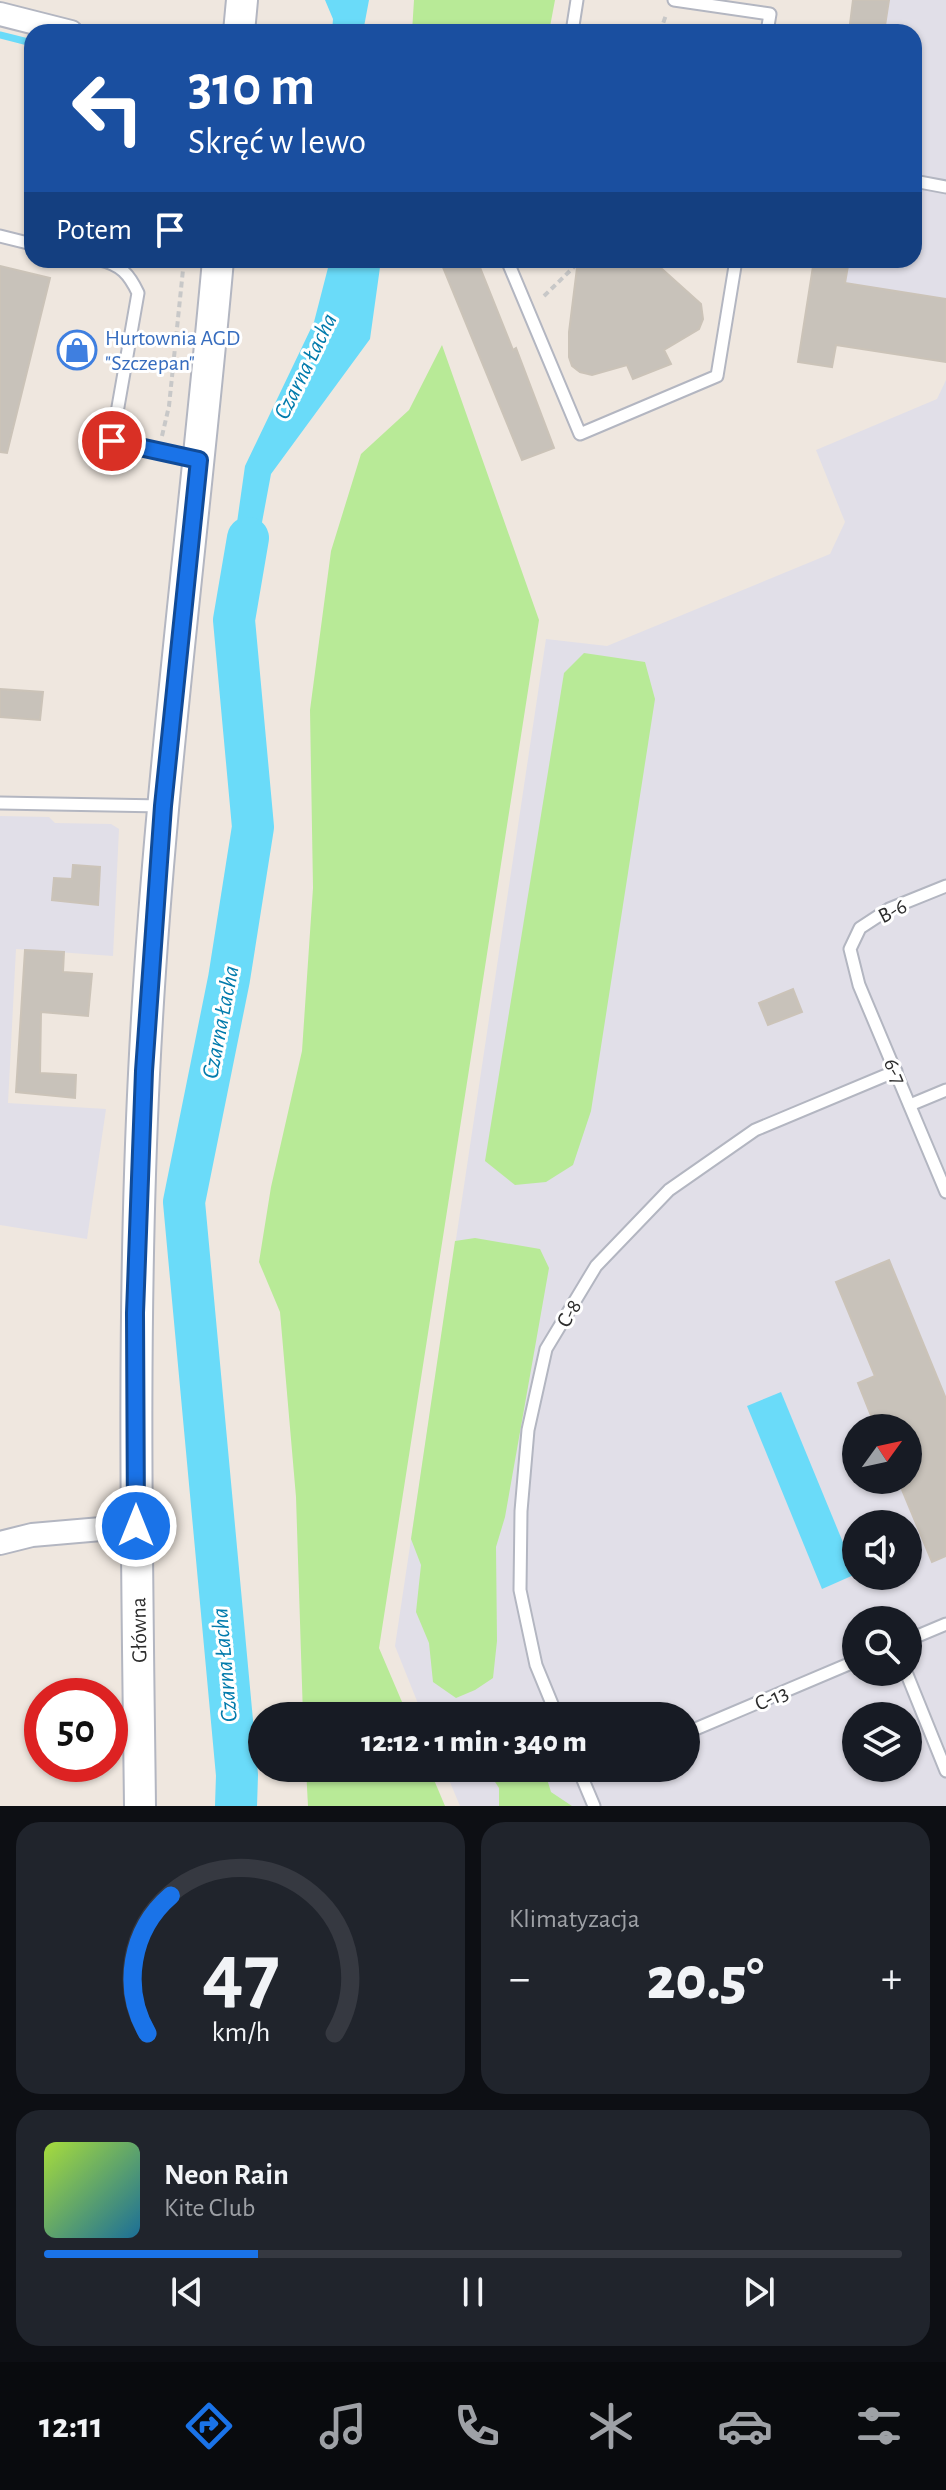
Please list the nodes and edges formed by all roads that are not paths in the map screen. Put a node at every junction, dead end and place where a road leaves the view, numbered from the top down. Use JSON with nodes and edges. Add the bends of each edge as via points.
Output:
{"nodes":[{"id":1,"x":242,"y":0,"type":"edge"},
{"id":2,"x":577,"y":0,"type":"edge"},
{"id":3,"x":674,"y":0,"type":"edge"},
{"id":4,"x":0,"y":14,"type":"edge"},
{"id":5,"x":39,"y":24,"type":"edge"},
{"id":6,"x":240,"y":24,"type":"edge"},
{"id":7,"x":573,"y":24,"type":"edge"},
{"id":8,"x":768,"y":24,"type":"edge"},
{"id":9,"x":922,"y":182,"type":"edge"},
{"id":10,"x":946,"y":187,"type":"edge"},
{"id":11,"x":0,"y":236,"type":"edge"},
{"id":12,"x":24,"y":242,"type":"edge"},
{"id":13,"x":121,"y":268,"type":"edge"},
{"id":14,"x":217,"y":268,"type":"edge"},
{"id":15,"x":510,"y":268,"type":"edge"},
{"id":16,"x":735,"y":268,"type":"edge"},
{"id":17,"x":199,"y":460,"type":"junction"},
{"id":18,"x":0,"y":803,"type":"edge"},
{"id":19,"x":163,"y":806,"type":"junction"},
{"id":20,"x":946,"y":886,"type":"edge"},
{"id":21,"x":850,"y":949,"type":"joint"},
{"id":22,"x":896,"y":1071,"type":"junction"},
{"id":23,"x":946,"y":1090,"type":"edge"},
{"id":24,"x":910,"y":1105,"type":"junction"},
{"id":25,"x":946,"y":1192,"type":"edge"},
{"id":26,"x":136,"y":1538,"type":"junction"},
{"id":27,"x":0,"y":1543,"type":"edge"},
{"id":28,"x":946,"y":1624,"type":"edge"},
{"id":29,"x":922,"y":1634,"type":"edge"},
{"id":30,"x":842,"y":1667,"type":"edge"},
{"id":31,"x":912,"y":1686,"type":"edge"},
{"id":32,"x":551,"y":1702,"type":"edge"},
{"id":33,"x":700,"y":1727,"type":"edge"},
{"id":34,"x":946,"y":1771,"type":"edge"},
{"id":35,"x":584,"y":1782,"type":"edge"},
{"id":36,"x":140,"y":1806,"type":"edge"},
{"id":37,"x":594,"y":1806,"type":"edge"}],
"edges":[{"from":1,"to":6,"type":"main road"},
{"from":2,"to":7,"type":"lane"},
{"from":3,"to":8,"type":"lane","via":[[770,14]]},
{"from":4,"to":5,"type":"street"},
{"from":9,"to":10,"type":"lane"},
{"from":11,"to":12,"type":"lane"},
{"from":13,"to":17,"type":"lane","via":[[138,293],[112,441]]},
{"from":14,"to":17,"type":"main road","name":"Główna"},
{"from":15,"to":16,"type":"lane","via":[[580,434],[717,376]]},
{"from":17,"to":19,"type":"main road","name":"Główna"},
{"from":18,"to":19,"type":"lane"},
{"from":19,"to":26,"type":"main road","name":"Główna","via":[[142,1117],[135,1313]]},
{"from":20,"to":21,"type":"lane","name":"B-6","via":[[889,909],[860,928]]},
{"from":21,"to":22,"type":"lane","name":"6-7","via":[[859,985]]},
{"from":22,"to":24,"type":"lane","name":"6-7"},
{"from":22,"to":32,"type":"lane","name":"C-8","via":[[755,1130],[669,1190],[596,1266],[546,1349],[528,1430],[520,1590],[536,1665]]},
{"from":23,"to":24,"type":"lane"},
{"from":24,"to":25,"type":"lane","name":"6-7"},
{"from":26,"to":27,"type":"street","via":[[32,1535]]},
{"from":26,"to":36,"type":"main road","name":"Główna"},
{"from":28,"to":29,"type":"lane"},
{"from":30,"to":33,"type":"lane","name":"C-13"},
{"from":31,"to":34,"type":"lane"},
{"from":35,"to":37,"type":"lane"}]}
